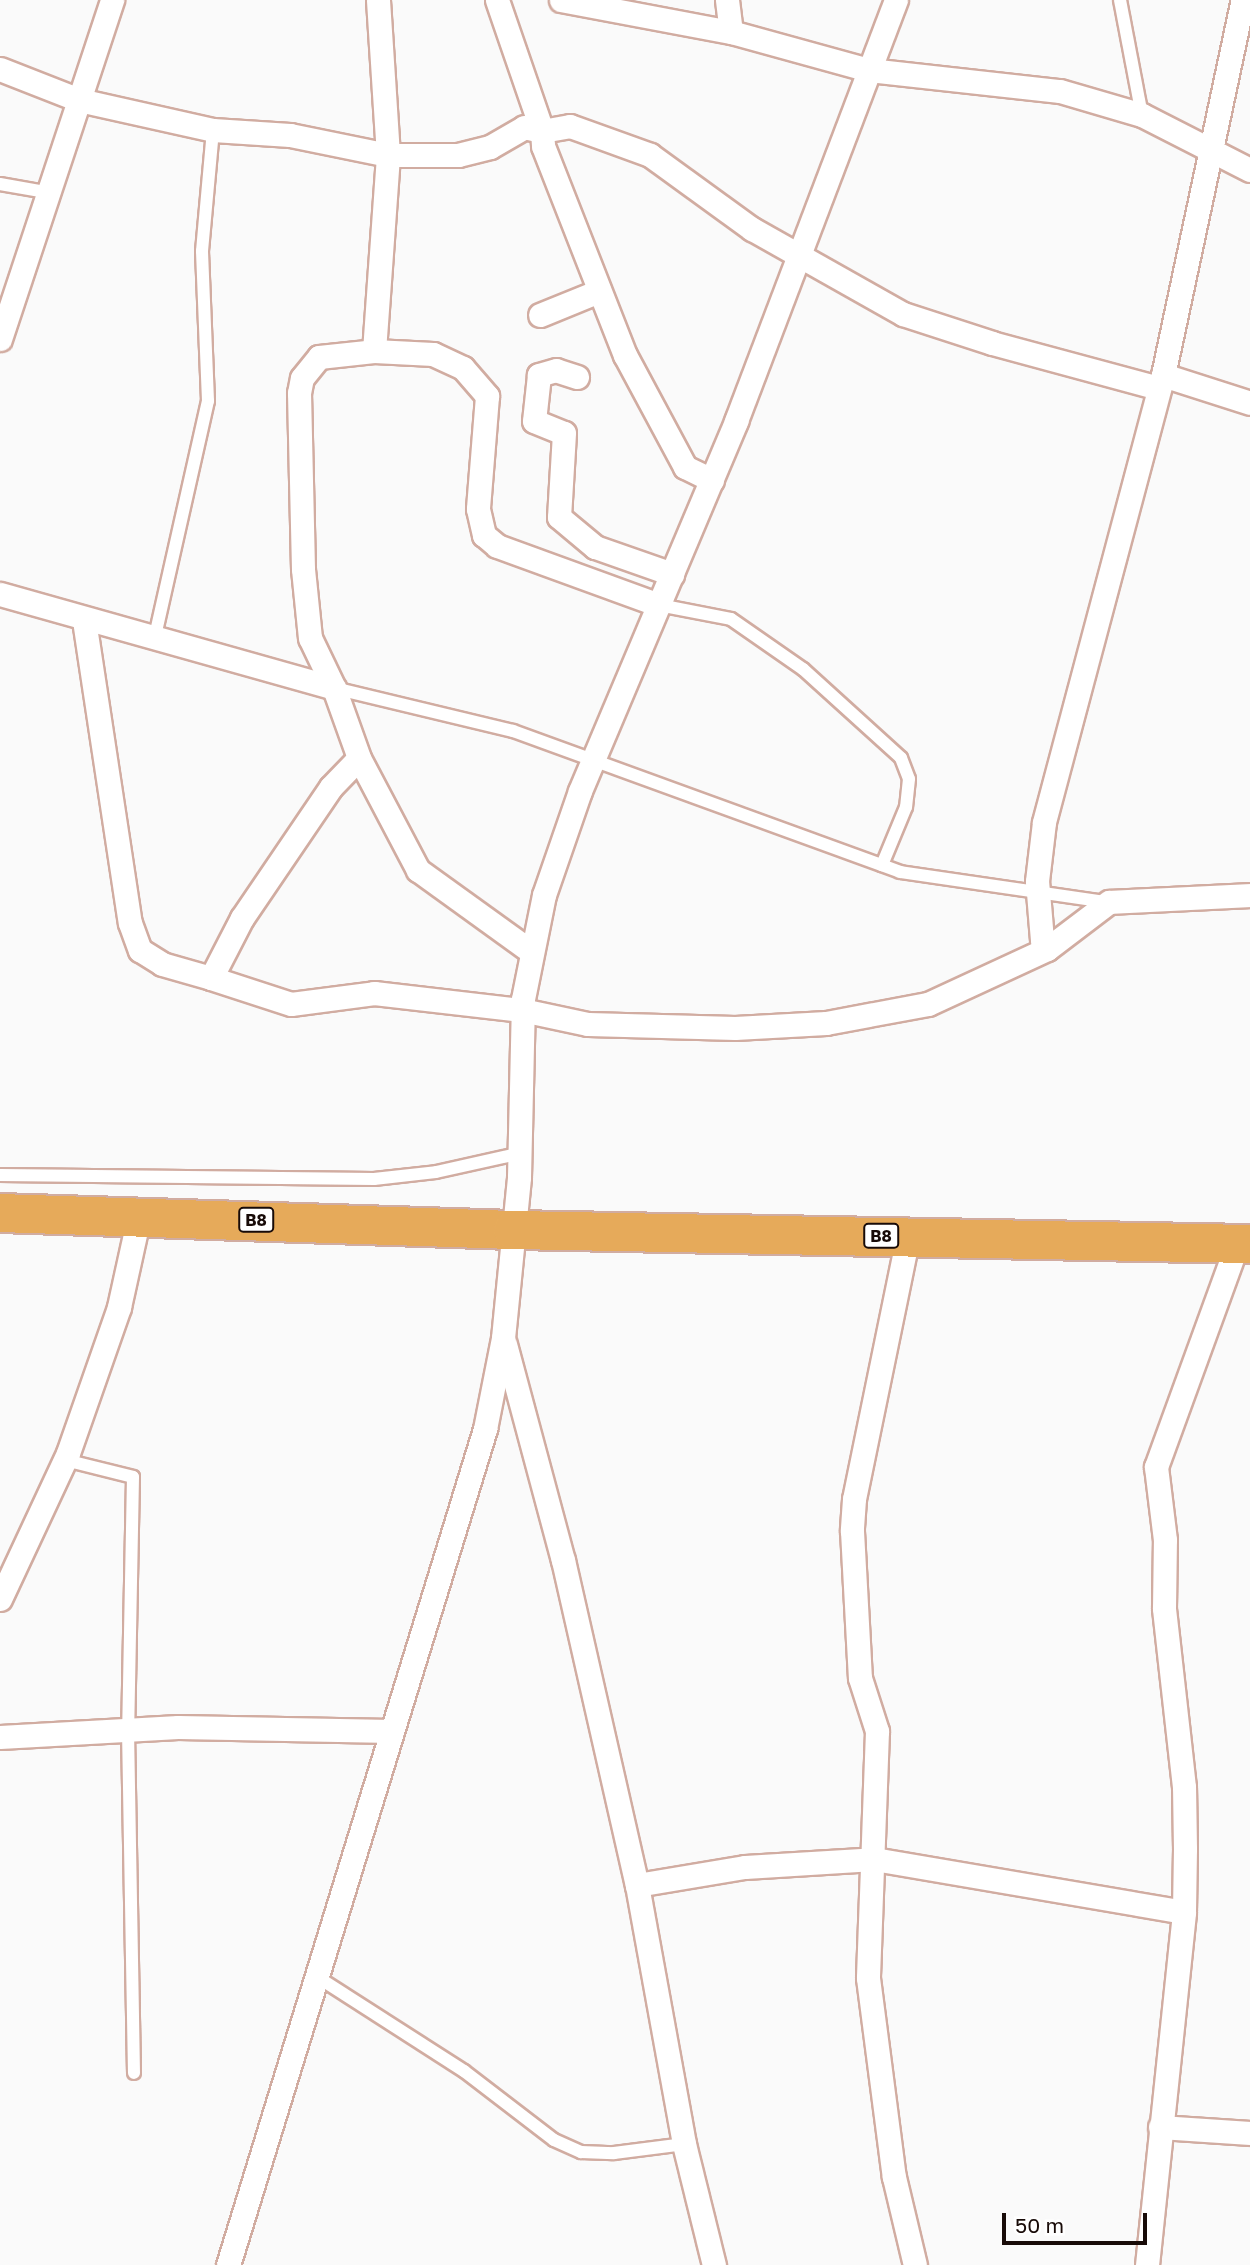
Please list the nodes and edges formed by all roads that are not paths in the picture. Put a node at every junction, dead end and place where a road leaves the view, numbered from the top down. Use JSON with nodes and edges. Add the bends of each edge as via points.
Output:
{"nodes":[{"id":1,"x":112,"y":0,"type":"edge"},
{"id":2,"x":378,"y":0,"type":"edge"},
{"id":3,"x":497,"y":0,"type":"edge"},
{"id":4,"x":561,"y":0,"type":"edge"},
{"id":5,"x":727,"y":0,"type":"edge"},
{"id":6,"x":896,"y":0,"type":"edge"},
{"id":7,"x":1120,"y":0,"type":"edge"},
{"id":8,"x":1243,"y":0,"type":"edge"},
{"id":9,"x":731,"y":32,"type":"junction"},
{"id":10,"x":0,"y":69,"type":"edge"},
{"id":11,"x":869,"y":70,"type":"junction"},
{"id":12,"x":79,"y":100,"type":"junction"},
{"id":13,"x":1142,"y":115,"type":"junction"},
{"id":14,"x":214,"y":130,"type":"junction"},
{"id":15,"x":542,"y":131,"type":"junction"},
{"id":16,"x":1212,"y":154,"type":"junction"},
{"id":17,"x":388,"y":155,"type":"junction"},
{"id":18,"x":1250,"y":170,"type":"edge"},
{"id":19,"x":0,"y":184,"type":"edge"},
{"id":20,"x":46,"y":192,"type":"junction"},
{"id":21,"x":800,"y":258,"type":"junction"},
{"id":22,"x":600,"y":291,"type":"junction"},
{"id":23,"x":540,"y":315,"type":"dead end"},
{"id":24,"x":0,"y":339,"type":"edge"},
{"id":25,"x":374,"y":351,"type":"junction"},
{"id":26,"x":577,"y":377,"type":"dead end"},
{"id":27,"x":1161,"y":382,"type":"junction"},
{"id":28,"x":1250,"y":403,"type":"edge"},
{"id":29,"x":712,"y":480,"type":"junction"},
{"id":30,"x":672,"y":574,"type":"junction"},
{"id":31,"x":0,"y":594,"type":"edge"},
{"id":32,"x":659,"y":605,"type":"junction"},
{"id":33,"x":84,"y":620,"type":"junction"},
{"id":34,"x":155,"y":636,"type":"junction"},
{"id":35,"x":334,"y":688,"type":"junction"},
{"id":36,"x":359,"y":758,"type":"junction"},
{"id":37,"x":593,"y":761,"type":"junction"},
{"id":38,"x":882,"y":865,"type":"junction"},
{"id":39,"x":1037,"y":892,"type":"junction"},
{"id":40,"x":1250,"y":895,"type":"edge"},
{"id":41,"x":1109,"y":902,"type":"junction"},
{"id":42,"x":1047,"y":949,"type":"junction"},
{"id":43,"x":529,"y":950,"type":"junction"},
{"id":44,"x":211,"y":978,"type":"junction"},
{"id":45,"x":522,"y":1010,"type":"junction"},
{"id":46,"x":521,"y":1153,"type":"junction"},
{"id":47,"x":0,"y":1175,"type":"edge"},
{"id":48,"x":0,"y":1213,"type":"edge"},
{"id":49,"x":139,"y":1216,"type":"junction"},
{"id":50,"x":513,"y":1230,"type":"junction"},
{"id":51,"x":908,"y":1236,"type":"junction"},
{"id":52,"x":1243,"y":1244,"type":"edge"},
{"id":53,"x":503,"y":1338,"type":"junction"},
{"id":54,"x":65,"y":1460,"type":"junction"},
{"id":55,"x":0,"y":1599,"type":"edge"},
{"id":56,"x":128,"y":1730,"type":"junction"},
{"id":57,"x":392,"y":1731,"type":"junction"},
{"id":58,"x":0,"y":1737,"type":"edge"},
{"id":59,"x":874,"y":1859,"type":"junction"},
{"id":60,"x":637,"y":1885,"type":"junction"},
{"id":61,"x":1184,"y":1912,"type":"junction"},
{"id":62,"x":318,"y":1978,"type":"junction"},
{"id":63,"x":134,"y":2073,"type":"dead end"},
{"id":64,"x":1160,"y":2127,"type":"junction"},
{"id":65,"x":1250,"y":2133,"type":"edge"},
{"id":66,"x":684,"y":2144,"type":"junction"},
{"id":67,"x":228,"y":2265,"type":"edge"},
{"id":68,"x":714,"y":2265,"type":"edge"},
{"id":69,"x":915,"y":2265,"type":"edge"},
{"id":70,"x":1147,"y":2265,"type":"edge"}],
"edges":[{"from":1,"to":12,"type":"street"},
{"from":2,"to":17,"type":"street"},
{"from":3,"to":15,"type":"street"},
{"from":4,"to":9,"type":"street"},
{"from":5,"to":9,"type":"street"},
{"from":6,"to":11,"type":"street"},
{"from":7,"to":13,"type":"lane"},
{"from":8,"to":16,"type":"street"},
{"from":9,"to":11,"type":"street"},
{"from":10,"to":12,"type":"street"},
{"from":11,"to":13,"type":"street","via":[[1060,91]]},
{"from":11,"to":21,"type":"street"},
{"from":12,"to":14,"type":"street"},
{"from":12,"to":20,"type":"street"},
{"from":13,"to":16,"type":"street"},
{"from":14,"to":17,"type":"street","via":[[290,135]]},
{"from":14,"to":34,"type":"lane","via":[[202,251],[208,401]]},
{"from":15,"to":17,"type":"street","via":[[524,127],[493,146],[458,155]]},
{"from":15,"to":21,"type":"street","via":[[570,126],[650,155]]},
{"from":15,"to":22,"type":"street","via":[[543,146]]},
{"from":16,"to":18,"type":"street"},
{"from":16,"to":27,"type":"street"},
{"from":17,"to":25,"type":"street"},
{"from":19,"to":20,"type":"lane"},
{"from":20,"to":24,"type":"street"},
{"from":21,"to":27,"type":"street","via":[[903,314],[992,343]]},
{"from":21,"to":29,"type":"street"},
{"from":22,"to":23,"type":"street"},
{"from":22,"to":29,"type":"street","via":[[655,418],[685,467]]},
{"from":25,"to":32,"type":"street","via":[[448,359],[463,368],[487,396],[478,509],[484,535],[497,546]]},
{"from":25,"to":35,"type":"street","via":[[319,357],[309,366],[299,393],[306,605],[310,638]]},
{"from":26,"to":30,"type":"street","via":[[556,370],[539,375],[534,421],[564,433],[559,517],[595,547]]},
{"from":27,"to":28,"type":"street"},
{"from":27,"to":39,"type":"street","via":[[1044,822]]},
{"from":29,"to":30,"type":"street"},
{"from":30,"to":32,"type":"street"},
{"from":31,"to":33,"type":"street"},
{"from":32,"to":37,"type":"street"},
{"from":32,"to":38,"type":"lane","via":[[731,619],[803,669],[901,758],[909,779],[906,807]]},
{"from":33,"to":34,"type":"street"},
{"from":33,"to":44,"type":"street","via":[[136,941],[146,956],[162,964]]},
{"from":34,"to":35,"type":"street"},
{"from":35,"to":36,"type":"street"},
{"from":35,"to":37,"type":"lane","via":[[513,732]]},
{"from":36,"to":43,"type":"street","via":[[418,870]]},
{"from":36,"to":44,"type":"street","via":[[331,787],[242,918]]},
{"from":37,"to":38,"type":"lane"},
{"from":37,"to":43,"type":"street"},
{"from":38,"to":39,"type":"lane","via":[[900,872]]},
{"from":39,"to":41,"type":"lane"},
{"from":39,"to":42,"type":"street"},
{"from":40,"to":41,"type":"street"},
{"from":41,"to":42,"type":"street"},
{"from":42,"to":45,"type":"street","via":[[928,1004],[825,1023],[661,1028],[588,1024]]},
{"from":43,"to":45,"type":"street"},
{"from":44,"to":45,"type":"street","via":[[291,1004],[374,993]]},
{"from":45,"to":46,"type":"street"},
{"from":46,"to":47,"type":"lane","via":[[436,1172],[374,1178]]},
{"from":46,"to":50,"type":"street"},
{"from":48,"to":49,"type":"highway","number":"B8"},
{"from":49,"to":50,"type":"highway","number":"B8"},
{"from":49,"to":54,"type":"street","via":[[119,1307]]},
{"from":50,"to":51,"type":"highway","number":"B8"},
{"from":50,"to":53,"type":"street"},
{"from":51,"to":52,"type":"highway","number":"B8"},
{"from":51,"to":59,"type":"street","via":[[852,1521],[860,1678],[877,1731]]},
{"from":52,"to":61,"type":"street","via":[[1156,1467],[1166,1540],[1164,1608],[1184,1787]]},
{"from":53,"to":57,"type":"street","via":[[485,1429],[457,1530]]},
{"from":53,"to":60,"type":"street","via":[[563,1560]]},
{"from":54,"to":55,"type":"street"},
{"from":54,"to":56,"type":"lane","via":[[133,1478]]},
{"from":56,"to":57,"type":"street"},
{"from":56,"to":58,"type":"street"},
{"from":56,"to":63,"type":"lane"},
{"from":57,"to":62,"type":"street"},
{"from":59,"to":60,"type":"street","via":[[745,1867]]},
{"from":59,"to":61,"type":"street"},
{"from":59,"to":69,"type":"street","via":[[868,1978],[894,2177]]},
{"from":60,"to":66,"type":"street"},
{"from":61,"to":64,"type":"street"},
{"from":62,"to":66,"type":"lane","via":[[464,2071],[554,2140],[581,2152],[614,2153]]},
{"from":62,"to":67,"type":"street"},
{"from":64,"to":65,"type":"street"},
{"from":64,"to":70,"type":"street"},
{"from":66,"to":68,"type":"street"}]}
